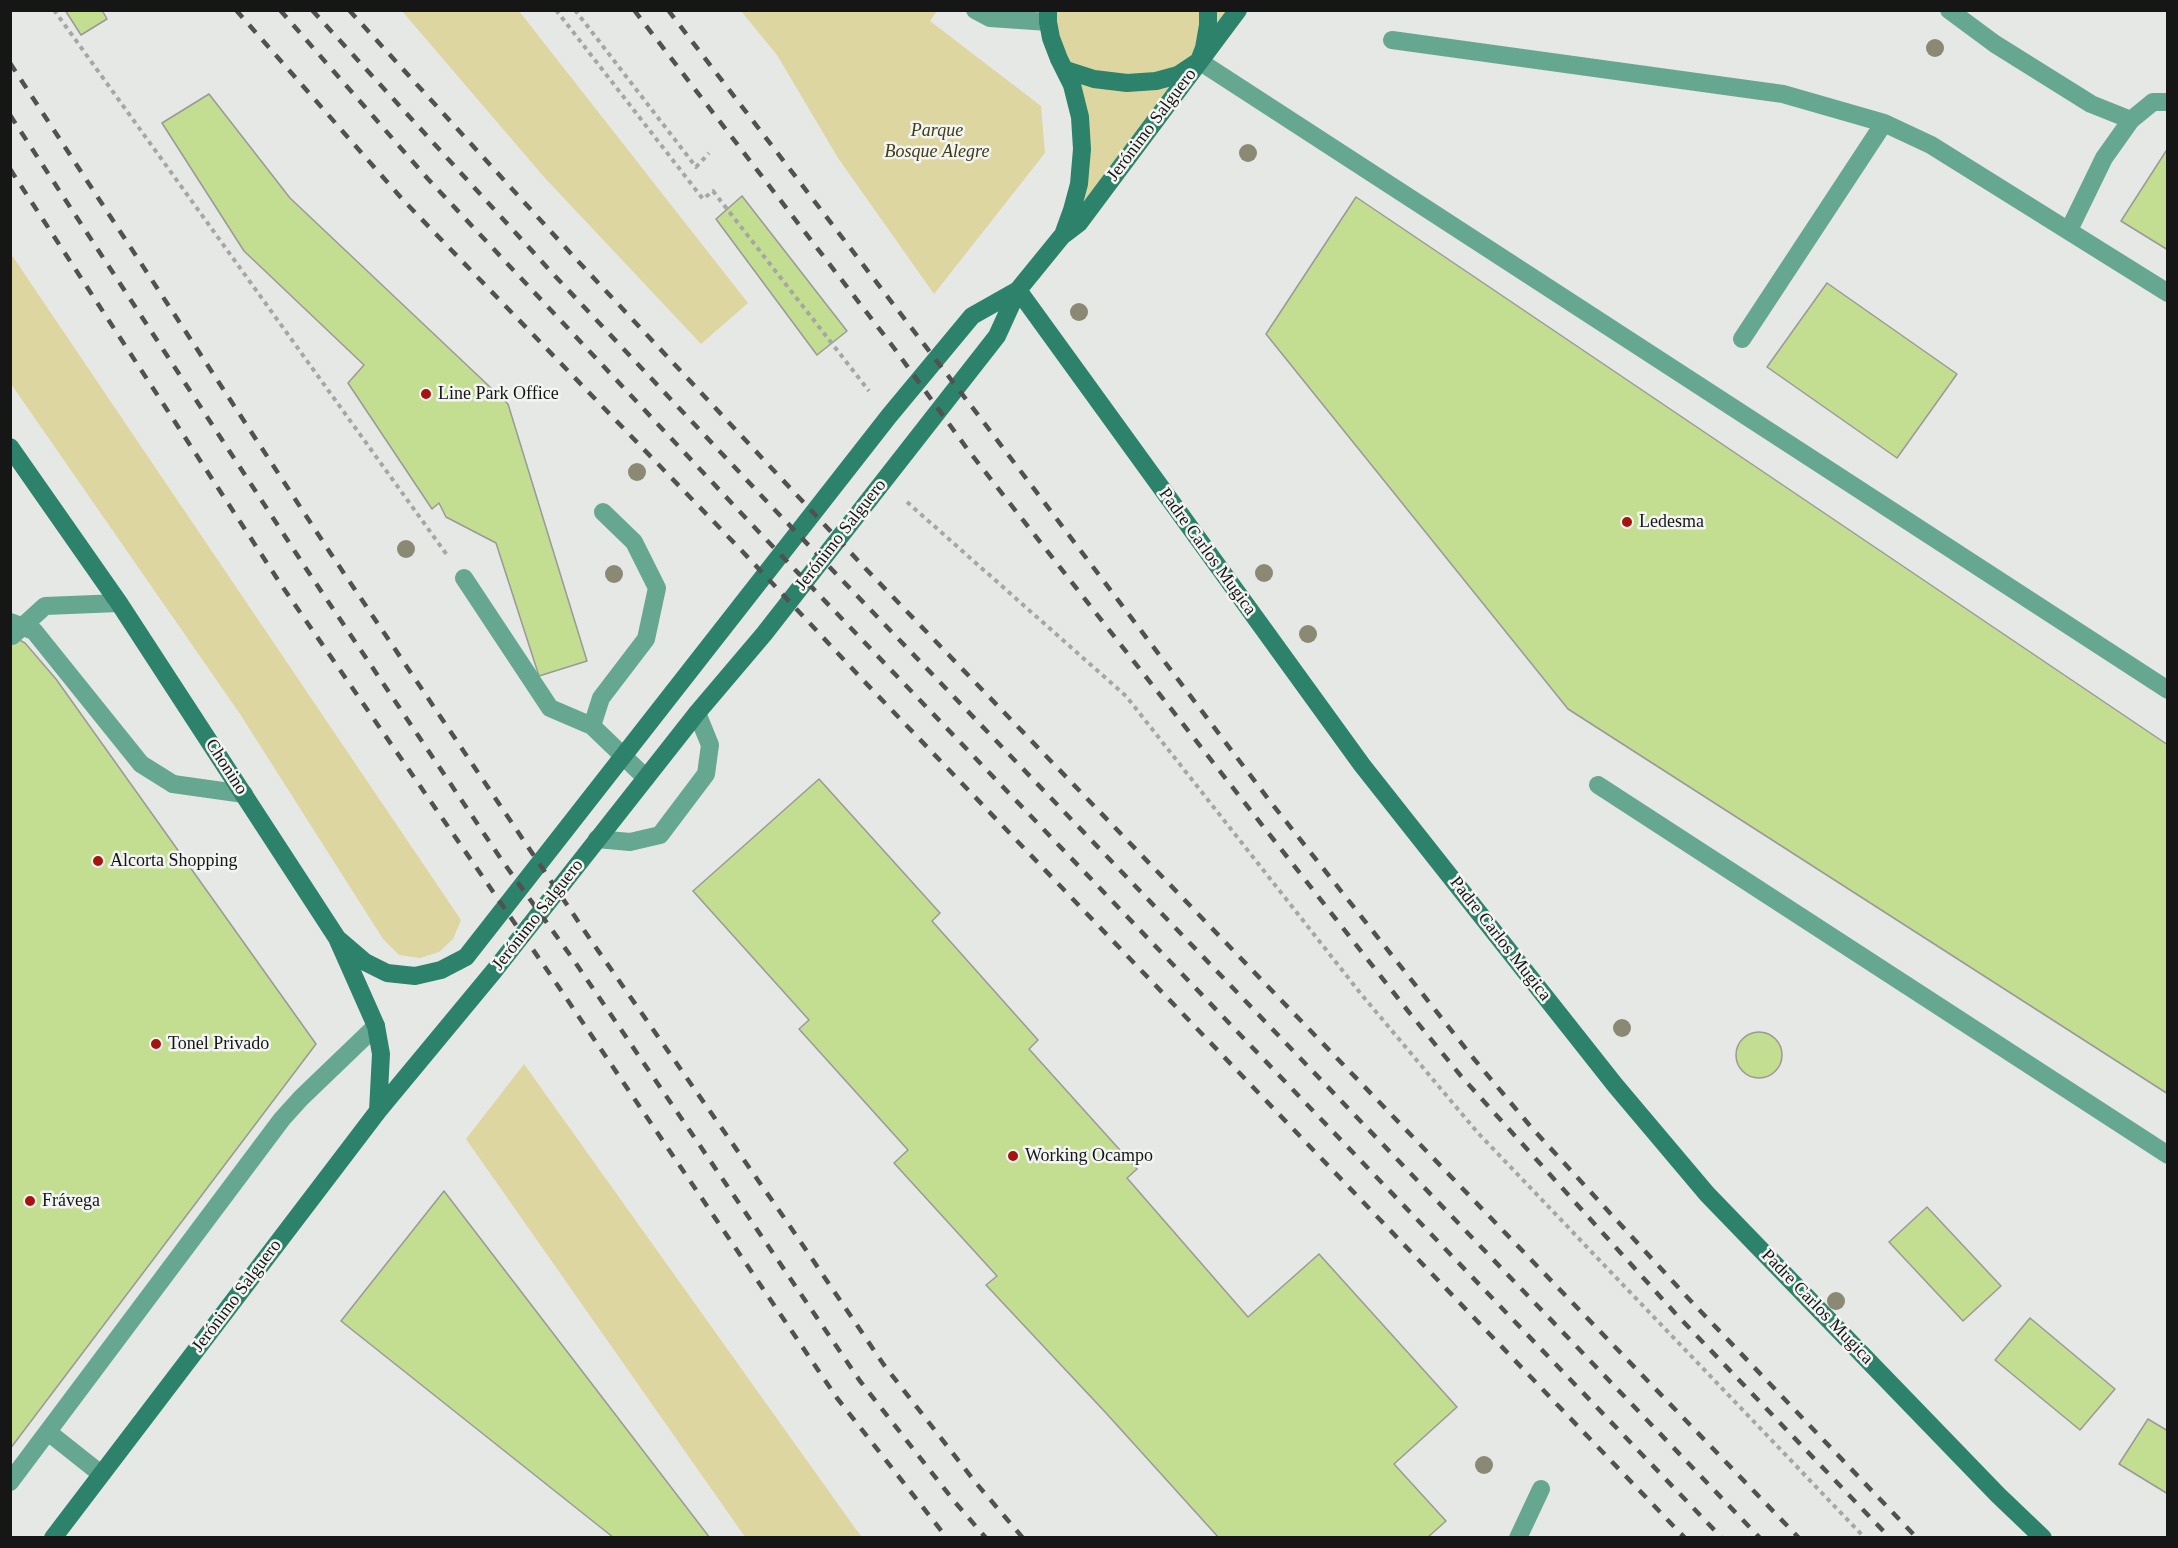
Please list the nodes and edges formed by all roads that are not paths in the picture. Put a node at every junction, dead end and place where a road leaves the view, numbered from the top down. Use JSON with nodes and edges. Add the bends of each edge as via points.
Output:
{"nodes":[{"id":1,"x":975,"y":10,"type":"edge"},
{"id":2,"x":1208,"y":10,"type":"edge"},
{"id":3,"x":1238,"y":10,"type":"edge"},
{"id":4,"x":1949,"y":10,"type":"edge"},
{"id":5,"x":1048,"y":16,"type":"edge"},
{"id":6,"x":1392,"y":40,"type":"dead end"},
{"id":7,"x":1199,"y":61,"type":"junction"},
{"id":8,"x":1066,"y":70,"type":"junction"},
{"id":9,"x":2168,"y":102,"type":"edge"},
{"id":10,"x":2131,"y":120,"type":"junction"},
{"id":11,"x":1884,"y":123,"type":"junction"},
{"id":12,"x":2068,"y":230,"type":"junction"},
{"id":13,"x":1062,"y":236,"type":"junction"},
{"id":14,"x":1018,"y":290,"type":"junction"},
{"id":15,"x":2168,"y":293,"type":"edge"},
{"id":16,"x":1742,"y":339,"type":"dead end"},
{"id":17,"x":10,"y":447,"type":"edge"},
{"id":18,"x":603,"y":512,"type":"dead end"},
{"id":19,"x":464,"y":578,"type":"road end"},
{"id":20,"x":119,"y":603,"type":"junction"},
{"id":21,"x":11,"y":629,"type":"edge"},
{"id":22,"x":2168,"y":690,"type":"edge"},
{"id":23,"x":697,"y":713,"type":"junction"},
{"id":24,"x":592,"y":726,"type":"junction"},
{"id":25,"x":623,"y":756,"type":"junction"},
{"id":26,"x":646,"y":778,"type":"junction"},
{"id":27,"x":1598,"y":785,"type":"dead end"},
{"id":28,"x":244,"y":794,"type":"junction"},
{"id":29,"x":597,"y":839,"type":"junction"},
{"id":30,"x":337,"y":938,"type":"junction"},
{"id":31,"x":376,"y":1026,"type":"junction"},
{"id":32,"x":378,"y":1111,"type":"junction"},
{"id":33,"x":2168,"y":1155,"type":"edge"},
{"id":34,"x":48,"y":1432,"type":"junction"},
{"id":35,"x":101,"y":1473,"type":"junction"},
{"id":36,"x":10,"y":1482,"type":"edge"},
{"id":37,"x":1540,"y":1489,"type":"dead end"},
{"id":38,"x":53,"y":1538,"type":"edge"},
{"id":39,"x":1518,"y":1538,"type":"edge"},
{"id":40,"x":2043,"y":1538,"type":"edge"}],
"edges":[{"from":1,"to":5,"type":"street","via":[[990,18]]},
{"from":2,"to":7,"type":"street"},
{"from":3,"to":7,"type":"street","name":"Jerónimo Salguero"},
{"from":4,"to":10,"type":"street","via":[[2091,105]]},
{"from":5,"to":8,"type":"street","name":"Jerónimo Salguero","via":[[1059,59]]},
{"from":6,"to":11,"type":"street","via":[[1783,94]]},
{"from":7,"to":8,"type":"street","via":[[1178,75],[1127,83]]},
{"from":7,"to":13,"type":"street","name":"Jerónimo Salguero","via":[[1079,223]]},
{"from":7,"to":22,"type":"street"},
{"from":8,"to":13,"type":"street","name":"Jerónimo Salguero","via":[[1080,117],[1082,149],[1079,184]]},
{"from":9,"to":10,"type":"street","via":[[2153,102]]},
{"from":10,"to":12,"type":"street","via":[[2104,159]]},
{"from":11,"to":12,"type":"street","via":[[1931,146]]},
{"from":11,"to":16,"type":"street"},
{"from":12,"to":15,"type":"street"},
{"from":13,"to":14,"type":"street","name":"Jerónimo Salguero"},
{"from":14,"to":23,"type":"street","name":"Jerónimo Salguero","via":[[997,336],[764,634]]},
{"from":14,"to":25,"type":"street","name":"Jerónimo Salguero","via":[[972,316]]},
{"from":14,"to":40,"type":"street","name":"Padre Carlos Mugica","via":[[1362,765],[1615,1085],[1707,1194]]},
{"from":17,"to":20,"type":"street","name":"Chonino"},
{"from":18,"to":24,"type":"street","via":[[634,542],[657,588],[646,639],[601,698]]},
{"from":19,"to":24,"type":"street","via":[[550,708]]},
{"from":20,"to":21,"type":"street","via":[[45,606]]},
{"from":20,"to":28,"type":"street","name":"Chonino"},
{"from":21,"to":28,"type":"street","bridge":true,"via":[[34,632],[141,764],[174,784]]},
{"from":23,"to":26,"type":"street","name":"Jerónimo Salguero"},
{"from":23,"to":29,"type":"street","via":[[710,745],[706,774],[660,835],[630,842]]},
{"from":24,"to":25,"type":"street"},
{"from":25,"to":26,"type":"street"},
{"from":25,"to":30,"type":"street","name":"Jerónimo Salguero","via":[[466,957],[441,970],[415,976],[387,972],[365,962]]},
{"from":26,"to":29,"type":"street","name":"Jerónimo Salguero"},
{"from":27,"to":33,"type":"street"},
{"from":28,"to":30,"type":"street","name":"Chonino"},
{"from":29,"to":32,"type":"street","name":"Jerónimo Salguero"},
{"from":30,"to":31,"type":"street","name":"Chonino"},
{"from":31,"to":32,"type":"street","name":"Chonino","via":[[381,1054]]},
{"from":31,"to":34,"type":"street","via":[[282,1119]]},
{"from":32,"to":35,"type":"street","name":"Jerónimo Salguero"},
{"from":34,"to":35,"type":"street"},
{"from":34,"to":36,"type":"street"},
{"from":35,"to":38,"type":"street","name":"Jerónimo Salguero"},
{"from":37,"to":39,"type":"street"}]}
